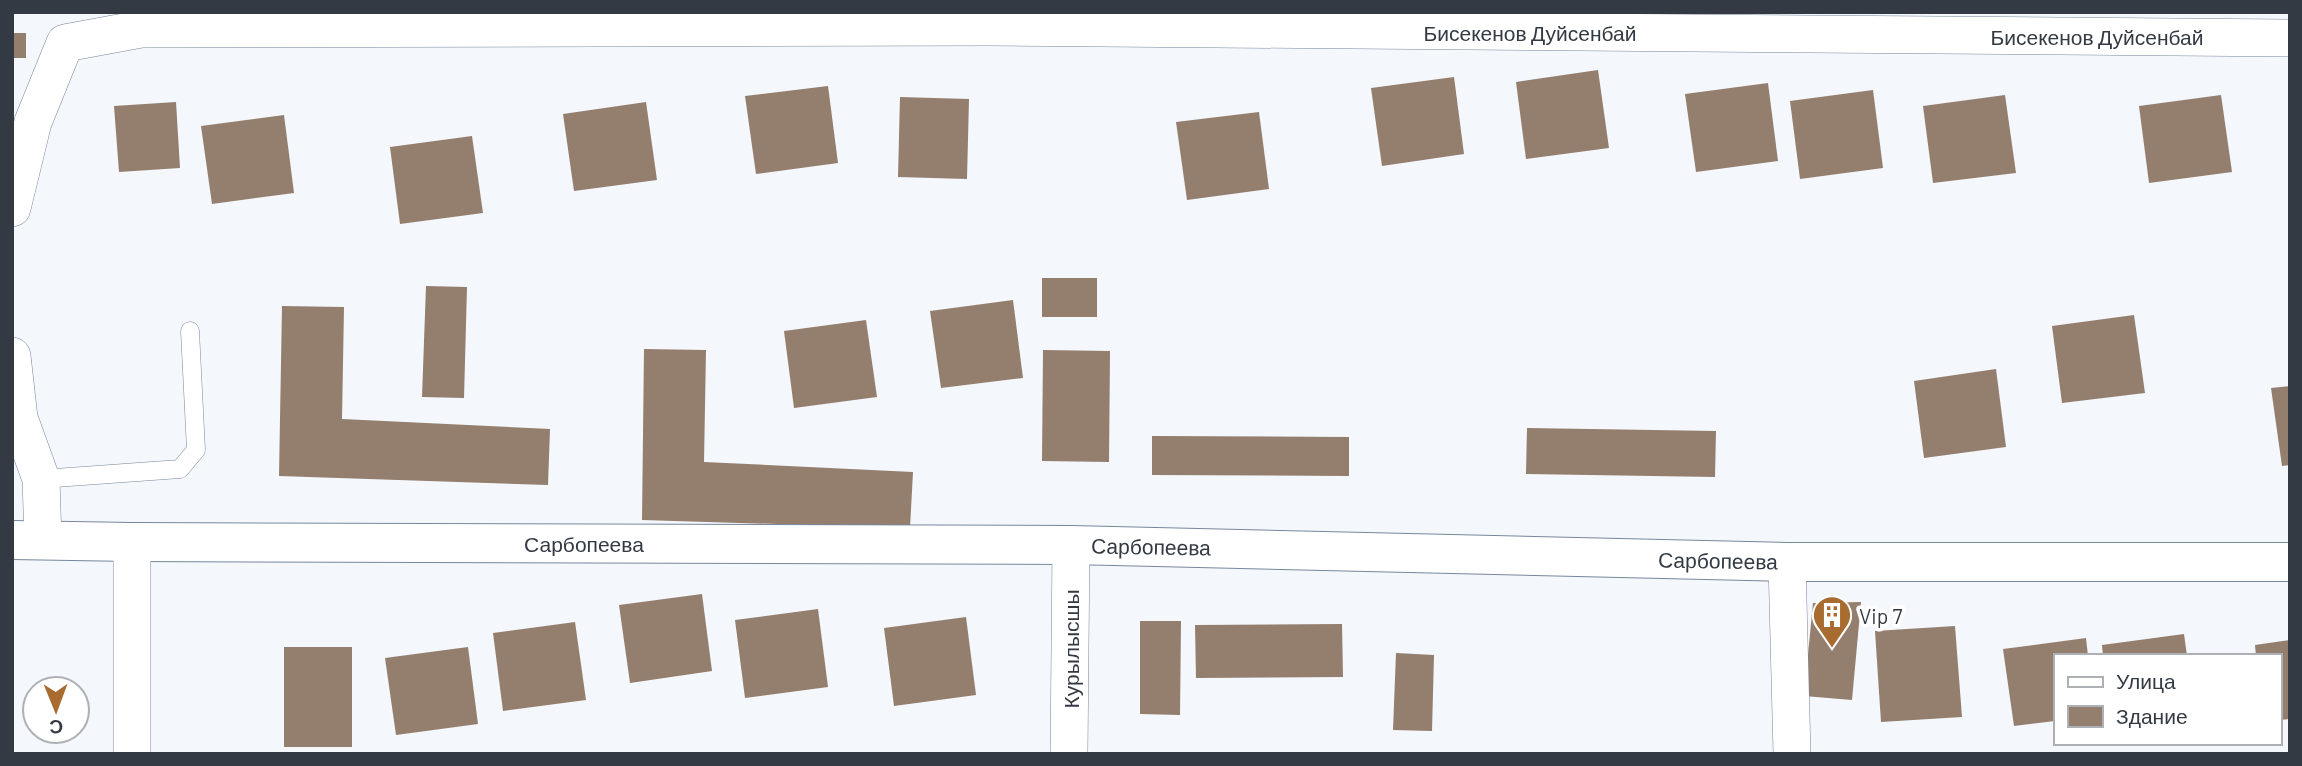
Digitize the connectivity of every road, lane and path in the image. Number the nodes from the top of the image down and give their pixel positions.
1 (990, 20) edge
2 (2290, 38) edge
3 (12, 208) edge
4 (190, 331) dead end
5 (12, 356) edge
6 (41, 479) junction
7 (28, 540) edge
8 (132, 542) junction
9 (1071, 545) junction
10 (1787, 562) junction
11 (2290, 562) edge
12 (132, 754) edge
13 (1069, 754) edge
14 (1792, 754) edge

1 - 2 street, Бисекенов Дуйсенбай
1 - 3 street, Бисекенов Дуйсенбай
4 - 6 lane
5 - 6 street
6 - 7 street
7 - 8 street, Сарбопеева
8 - 9 street, Сарбопеева
8 - 12 street
9 - 10 street, Сарбопеева
9 - 13 street, Курылысшы
10 - 11 street, Сарбопеева
10 - 14 street

